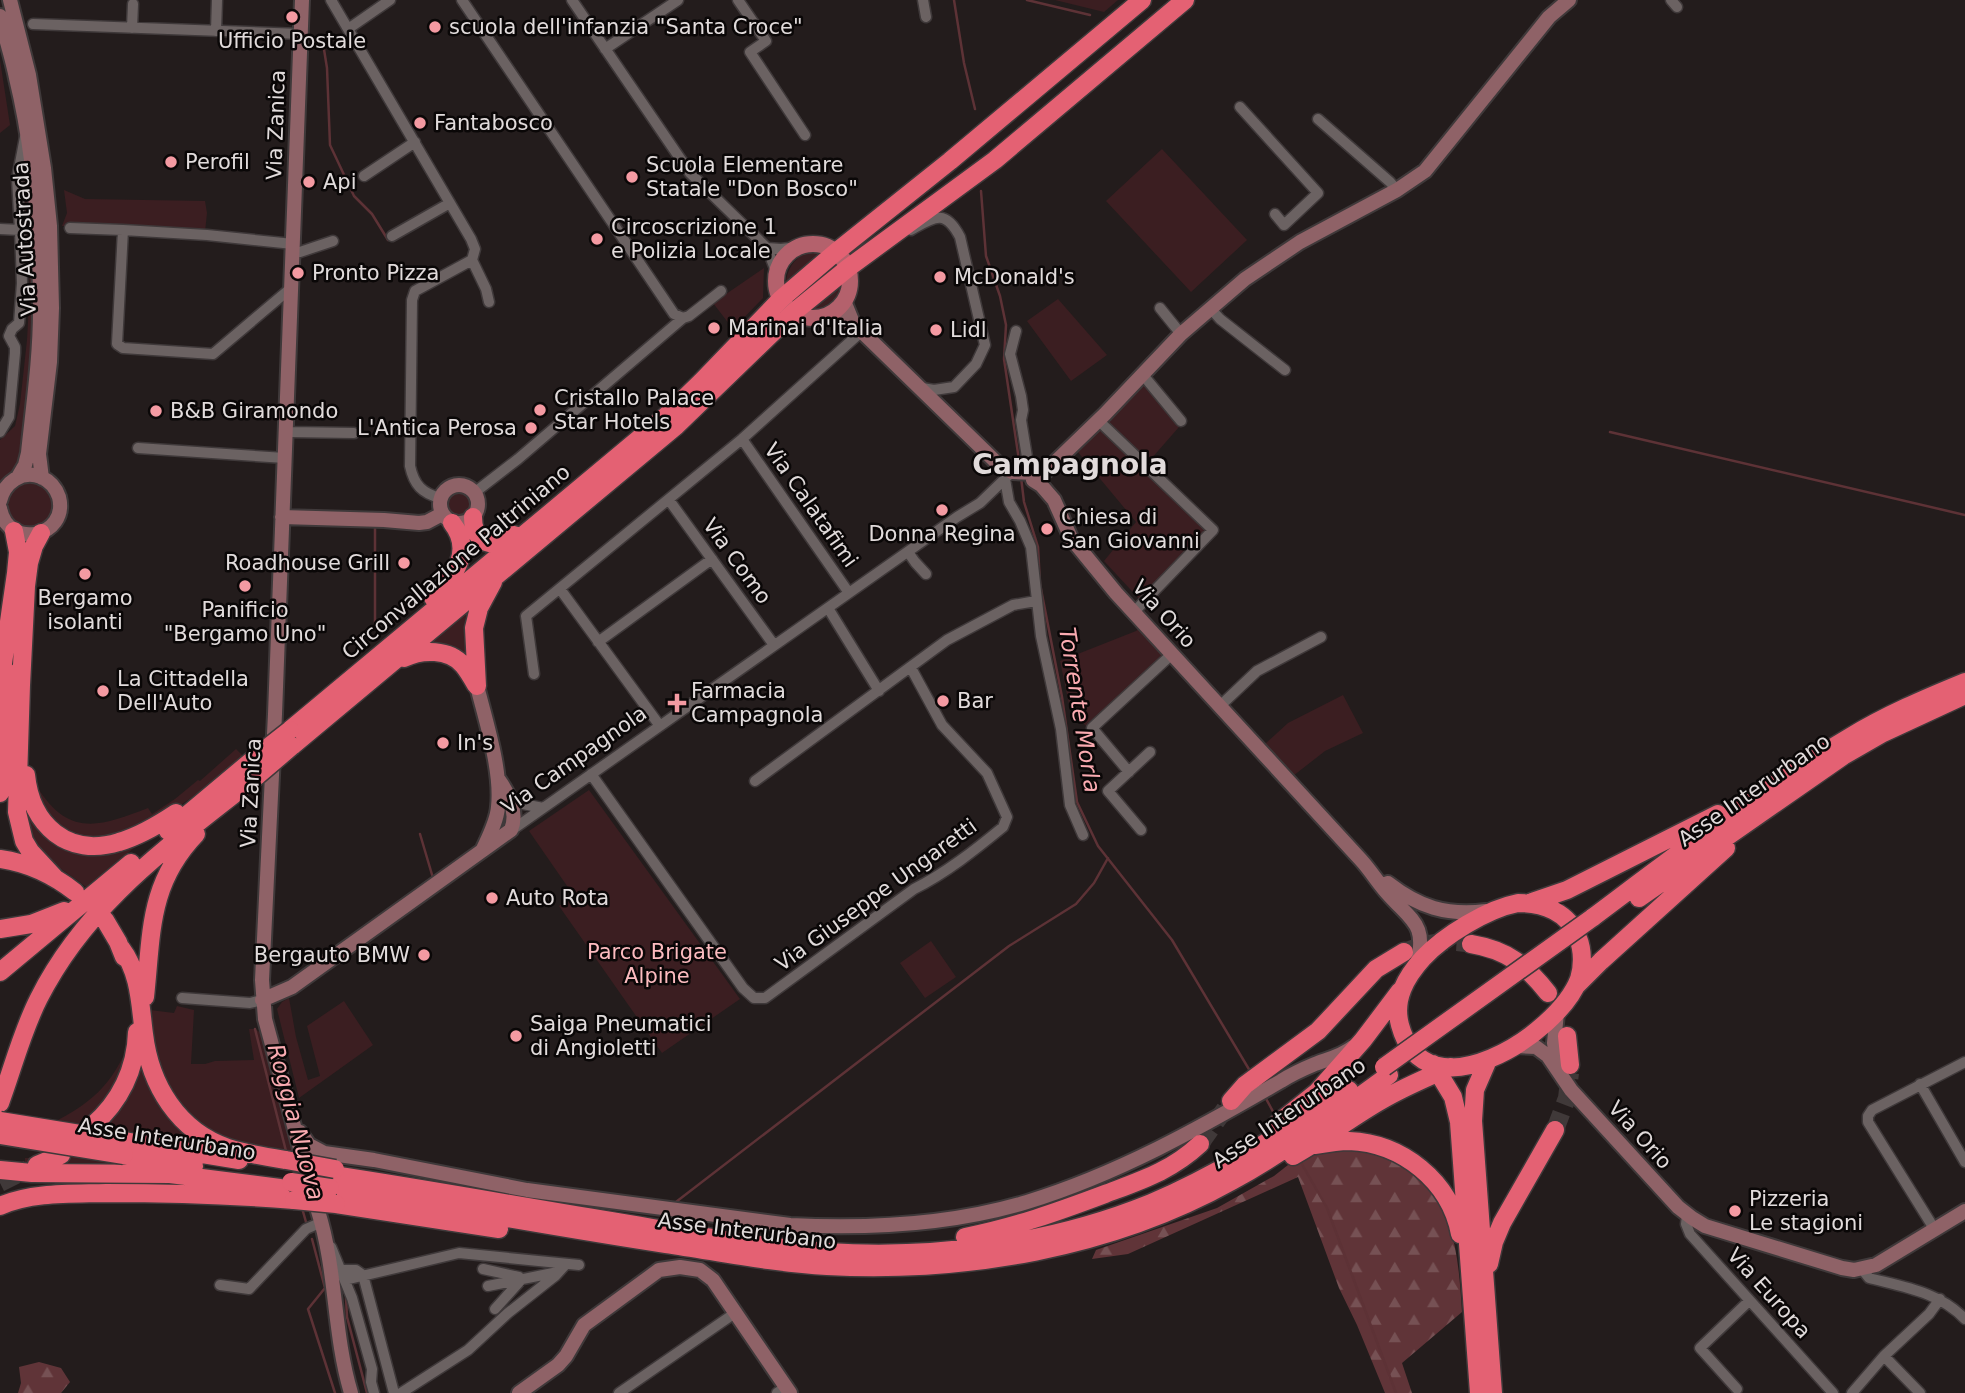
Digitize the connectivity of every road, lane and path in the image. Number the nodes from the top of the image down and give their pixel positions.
1 (10, 0) edge
2 (217, 0) edge
3 (302, 0) edge
4 (331, 0) edge
5 (390, 0) edge
6 (462, 0) edge
7 (572, 0) edge
8 (678, 0) edge
9 (738, 0) edge
10 (923, 0) edge
11 (1142, 0) edge
12 (1185, 0) edge
13 (1565, 1) edge
14 (133, 4) dead end
15 (0, 16) edge
16 (926, 17) dead end
17 (33, 24) dead end
18 (132, 28) junction
19 (348, 29) junction
20 (216, 31) junction
21 (301, 34) junction
22 (605, 49) junction
23 (1240, 107) dead end
24 (1318, 119) dead end
25 (26, 130) junction
26 (805, 135) dead end
27 (415, 142) junction
28 (364, 176) dead end
29 (1397, 190) junction
30 (450, 203) junction
31 (1275, 214) dead end
32 (70, 228) dead end
33 (0, 229) edge
34 (20, 230) junction
35 (124, 230) junction
36 (392, 236) dead end
37 (332, 240) dead end
38 (799, 247) junction
39 (876, 247) junction
40 (293, 248) junction
41 (767, 248) junction
42 (836, 253) junction
43 (472, 260) junction
44 (848, 268) junction
45 (777, 274) junction
46 (291, 288) junction
47 (722, 291) dead end
48 (781, 299) junction
49 (844, 301) junction
50 (489, 302) dead end
51 (1160, 309) dead end
52 (1211, 309) junction
53 (794, 312) junction
54 (829, 314) junction
55 (683, 318) junction
56 (857, 327) junction
57 (1016, 331) dead end
58 (1181, 334) junction
59 (1286, 370) dead end
60 (1143, 375) junction
61 (919, 388) junction
62 (1098, 420) junction
63 (1181, 421) dead end
64 (286, 431) junction
65 (648, 431) junction
66 (0, 432) edge
67 (354, 433) dead end
68 (742, 439) junction
69 (138, 447) dead end
70 (285, 458) junction
71 (1024, 476) junction
72 (42, 478) junction
73 (9, 482) edge
74 (474, 493) junction
75 (440, 498) junction
76 (669, 500) junction
77 (0, 501) edge
78 (0, 511) edge
79 (282, 517) junction
80 (473, 517) junction
81 (447, 518) junction
82 (14, 531) junction
83 (41, 533) junction
84 (908, 552) junction
85 (712, 559) junction
86 (498, 573) junction
87 (926, 574) dead end
88 (26, 586) junction
89 (561, 589) junction
90 (849, 593) junction
91 (1036, 601) junction
92 (828, 608) junction
93 (1134, 612) junction
94 (8, 636) junction
95 (1321, 637) dead end
96 (598, 642) junction
97 (774, 645) junction
98 (1172, 654) junction
99 (390, 656) junction
100 (911, 668) junction
101 (534, 674) dead end
102 (1965, 682) edge
103 (0, 684) edge
104 (21, 685) junction
105 (477, 687) junction
106 (879, 691) junction
107 (1965, 695) edge
108 (1220, 706) junction
109 (660, 726) junction
110 (291, 738) junction
111 (1150, 752) dead end
112 (0, 753) edge
113 (1843, 755) junction
114 (1129, 772) junction
115 (590, 774) junction
116 (755, 781) dead end
117 (1772, 786) junction
118 (0, 793) edge
119 (225, 793) junction
120 (504, 801) junction
121 (543, 808) junction
122 (511, 830) junction
123 (1141, 830) dead end
124 (1083, 835) dead end
125 (483, 850) junction
126 (0, 859) edge
127 (1375, 876) junction
128 (56, 879) junction
129 (75, 892) dead end
130 (1528, 903) junction
131 (101, 905) junction
132 (1494, 910) junction
133 (1595, 923) junction
134 (0, 929) edge
135 (1471, 944) tunnel mouth
136 (121, 948) junction
137 (1404, 952) tunnel mouth
138 (1417, 965) junction
139 (1, 971) edge
140 (1402, 988) junction
141 (1575, 988) junction
142 (1548, 993) dead end
143 (182, 998) dead end
144 (262, 1000) junction
145 (1557, 1013) junction
146 (143, 1017) junction
147 (1567, 1036) dead end
148 (1363, 1040) junction
149 (1516, 1046) junction
150 (1488, 1060) junction
151 (1965, 1062) edge
152 (1441, 1068) junction
153 (1567, 1073) junction
154 (1920, 1084) junction
155 (1241, 1096) junction
156 (2, 1111) edge
157 (292, 1121) junction
158 (92, 1126) dead end
159 (1555, 1130) tunnel mouth
160 (1301, 1134) junction
161 (0, 1135) edge
162 (1200, 1144) tunnel mouth
163 (1277, 1146) junction
164 (124, 1148) junction
165 (61, 1155) dead end
166 (1965, 1162) edge
167 (37, 1165) tunnel mouth
168 (0, 1170) edge
169 (292, 1175) junction
170 (0, 1178) edge
171 (202, 1178) junction
172 (333, 1186) junction
173 (0, 1206) edge
174 (1965, 1211) edge
175 (1687, 1215) junction
176 (315, 1222) joint
177 (1935, 1230) junction
178 (584, 1232) junction
179 (698, 1236) junction
180 (327, 1239) junction
181 (566, 1264) junction
182 (1874, 1264) junction
183 (579, 1265) dead end
184 (483, 1269) dead end
185 (558, 1272) junction
186 (343, 1275) junction
187 (363, 1275) junction
188 (523, 1279) junction
189 (220, 1285) dead end
190 (488, 1286) dead end
191 (1486, 1292) junction
192 (1940, 1299) junction
193 (1749, 1301) junction
194 (495, 1309) dead end
195 (735, 1313) junction
196 (1965, 1319) edge
197 (1475, 1345) junction
198 (1884, 1356) junction
199 (1737, 1389) dead end
200 (784, 1391) edge
201 (400, 1392) edge
202 (351, 1393) edge
203 (374, 1393) edge
204 (519, 1393) edge
205 (619, 1393) edge
206 (1479, 1393) edge
207 (1493, 1393) edge
208 (1833, 1393) edge
209 (1852, 1393) edge
210 (1920, 1393) edge

1 - 72 main road, Via Autostrada
2 - 20 street
3 - 21 main road, Via Zanica
4 - 19 street
5 - 19 street
6 - 55 street
7 - 22 street
8 - 22 street
9 - 26 street
10 - 16 street
11 - 42 highway, Circonvallazione Paltriniano
12 - 39 highway
13 - 29 main road
14 - 18 street
15 - 25 main road, Via Autostrada
17 - 18 street
18 - 20 street
19 - 27 street
20 - 21 street
21 - 40 main road, Via Zanica
22 - 41 street
23 - 31 street
24 - 29 street
25 - 34 street, Via Autostrada
25 - 73 main road, Via Autostrada
27 - 28 street
27 - 30 street
29 - 52 main road
30 - 36 street
30 - 43 street
32 - 35 street
33 - 34 street, Via Autostrada
34 - 66 street, Via Autostrada
35 - 40 street
35 - 46 street
37 - 40 street
38 - 41 street
38 - 42 main road
38 - 45 main road
39 - 44 highway
39 - 61 street
40 - 46 main road, Via Zanica
41 - 45 street
42 - 44 main road
42 - 48 highway, Circonvallazione Paltriniano
43 - 50 street
43 - 75 street
44 - 49 main road
44 - 53 highway, Circonvallazione Paltriniano
45 - 48 main road
46 - 64 main road, Via Zanica
47 - 55 street
48 - 53 main road
48 - 65 highway, Circonvallazione Paltriniano
49 - 54 main road
49 - 56 main road
51 - 58 street
52 - 58 main road
52 - 59 street
53 - 54 main road
53 - 86 highway, Circonvallazione Paltriniano
54 - 56 main road
55 - 74 street
56 - 61 main road
56 - 68 street
57 - 71 street
58 - 60 main road
60 - 62 main road
60 - 63 street
61 - 71 main road
62 - 71 main road
62 - 93 street
64 - 67 street
64 - 70 main road, Via Zanica
65 - 80 highway
65 - 99 highway, Circonvallazione Paltriniano
68 - 76 street
68 - 90 street, Via Calatafimi
69 - 70 street
70 - 79 main road, Via Zanica
71 - 84 street, Via Campagnola
71 - 91 street
71 - 93 main road, Via Orio
72 - 73 main road
72 - 83 main road
73 - 77 main road, Via Autostrada
74 - 75 main road
74 - 80 main road
75 - 81 main road
76 - 85 street, Via Como
76 - 89 street
78 - 82 main road
79 - 81 main road
79 - 144 main road, Via Zanica
80 - 81 main road
81 - 99 highway
82 - 83 main road
82 - 94 highway
83 - 88 highway
84 - 87 street
84 - 90 street, Via Campagnola
85 - 96 street
85 - 97 street, Via Como
86 - 99 highway, Circonvallazione Paltriniano
86 - 105 highway
88 - 104 highway
88 - 118 highway
89 - 96 street
89 - 101 street
90 - 92 street, Via Campagnola
91 - 100 street
91 - 124 street
92 - 97 street, Via Campagnola
92 - 106 street
93 - 98 main road, Via Orio
94 - 103 highway
94 - 112 highway
95 - 108 street
96 - 109 street
97 - 109 street, Via Campagnola
98 - 108 main road, Via Orio
98 - 114 street
99 - 105 highway
99 - 110 highway, Circonvallazione Paltriniano
100 - 106 street
100 - 115 street, Via Giuseppe Ungaretti
102 - 117 highway, Asse Interurbano
104 - 119 highway
104 - 128 highway
105 - 120 main road
106 - 116 street
107 - 113 highway, Asse Interurbano
108 - 127 main road, Via Orio
109 - 115 street, Via Campagnola
110 - 119 highway, Circonvallazione Paltriniano, bridge
110 - 119 highway, Circonvallazione Paltriniano, bridge
111 - 114 street
113 - 133 highway, Asse Interurbano
113 - 141 highway
114 - 123 street
115 - 121 street, Via Campagnola
117 - 130 highway
117 - 133 highway, Asse Interurbano
119 - 131 highway, Circonvallazione Paltriniano
119 - 146 highway
120 - 121 street
120 - 122 main road
120 - 125 main road
121 - 122 street, Via Campagnola
122 - 125 main road, Via Campagnola
125 - 144 main road, Via Campagnola
126 - 128 highway
127 - 132 main road, Via Orio
127 - 138 main road, Via Orio
128 - 129 highway
130 - 132 highway
130 - 141 highway
131 - 134 highway
131 - 136 highway
131 - 139 highway
131 - 156 highway
132 - 138 highway
133 - 160 highway, Asse Interurbano, bridge
135 - 142 highway
136 - 146 highway
136 - 158 highway
137 - 155 highway
138 - 140 highway
140 - 148 highway
140 - 152 highway
141 - 145 highway
143 - 144 street
144 - 157 main road, Via Zanica
145 - 149 highway
145 - 153 main road, Via Orio
146 - 169 highway
147 - 153 highway
148 - 155 main road
148 - 160 highway
149 - 150 highway
149 - 153 main road, Via Orio
150 - 152 highway
150 - 191 highway
151 - 154 street
152 - 160 highway
152 - 197 highway
153 - 175 main road, Via Orio
154 - 166 street
154 - 177 street
155 - 157 main road
156 - 164 highway, Asse Interurbano, bridge
157 - 169 main road, Via Zanica
159 - 191 highway
160 - 163 highway
160 - 163 highway, Asse Interurbano
160 - 197 highway
161 - 164 highway, Asse Interurbano, bridge
162 - 179 highway
163 - 178 highway, Asse Interurbano
163 - 179 highway, Asse Interurbano
164 - 169 highway, Asse Interurbano
165 - 167 highway
168 - 171 highway
169 - 171 highway
169 - 172 highway, Asse Interurbano
169 - 172 highway, bridge
169 - 173 highway
170 - 171 highway
172 - 178 highway, Asse Interurbano
172 - 178 highway
172 - 179 highway, Asse Interurbano
174 - 177 main road
175 - 182 main road
175 - 193 street, Via Europa
176 - 180 main road
176 - 189 street
177 - 182 main road
180 - 186 street
180 - 202 main road
181 - 183 street
181 - 185 street
181 - 187 street
182 - 192 street
184 - 188 street
185 - 188 street
185 - 201 street
186 - 187 street
186 - 203 street
187 - 201 street
188 - 190 street
188 - 194 street
191 - 207 highway
192 - 196 street
192 - 198 street
193 - 199 street
193 - 208 street, Via Europa
195 - 200 main road
195 - 204 main road
195 - 205 street
197 - 206 highway
198 - 209 street
198 - 210 street

